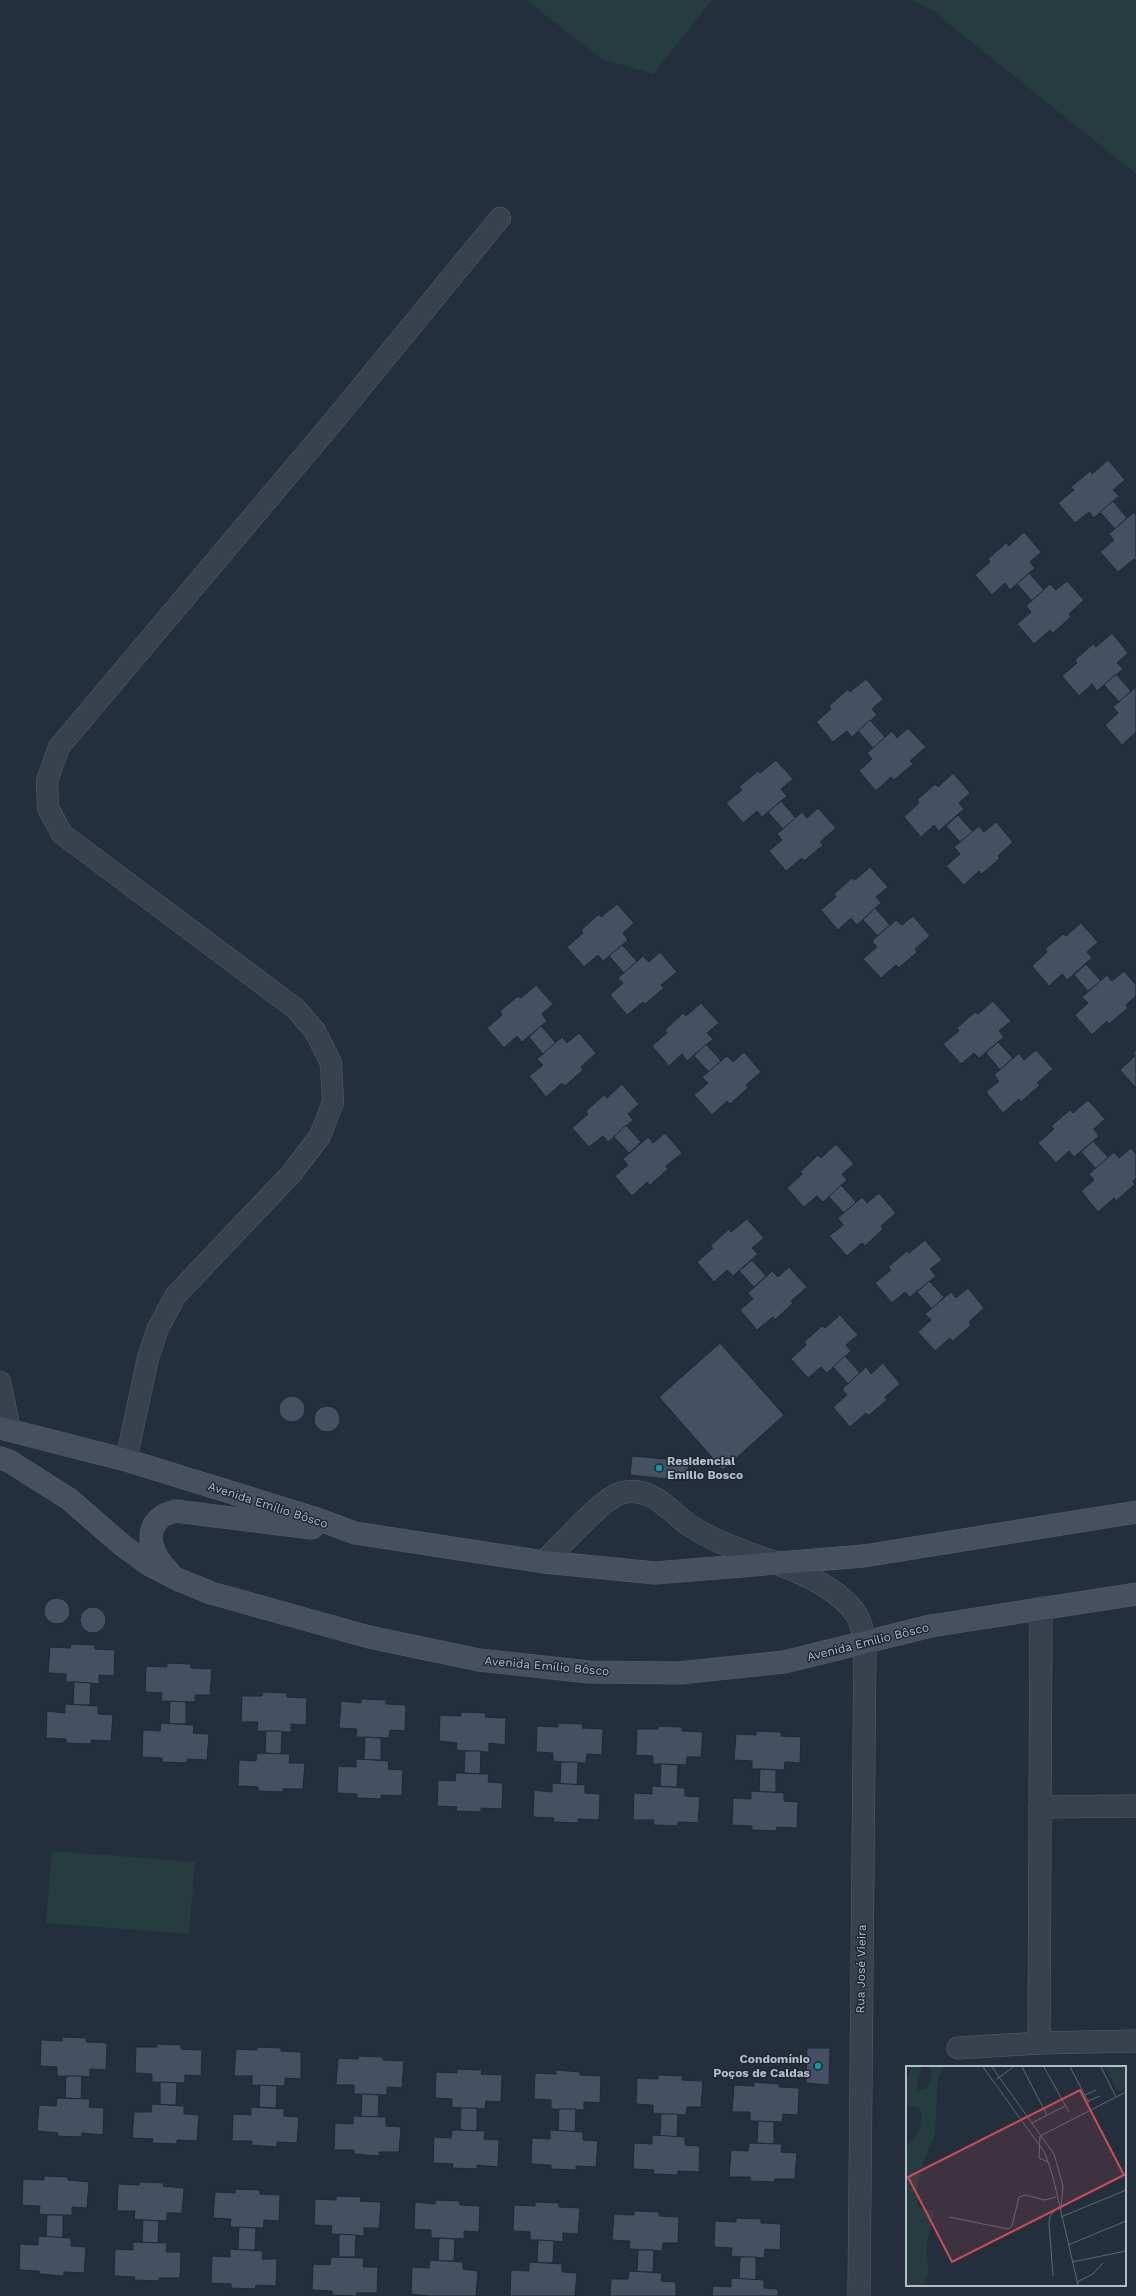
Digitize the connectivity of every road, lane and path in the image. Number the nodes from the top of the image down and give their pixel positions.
1 (500, 218) dead end
2 (0, 1382) edge
3 (5, 1429) edge
4 (0, 1458) edge
5 (126, 1460) junction
6 (1136, 1512) edge
7 (355, 1533) junction
8 (544, 1562) junction
9 (774, 1564) junction
10 (177, 1579) junction
11 (1136, 1594) edge
12 (1041, 1608) junction
13 (865, 1643) junction
14 (1136, 1806) edge
15 (1040, 1807) junction
16 (1136, 2041) edge
17 (1039, 2043) junction
18 (958, 2048) dead end
19 (859, 2296) edge

1 - 5 lane
2 - 3 lane
3 - 5 main road, Avenida Emílio Bôsco
4 - 10 main road, Avenida Emílio Bôsco
5 - 7 main road, Avenida Emílio Bôsco
6 - 9 main road, Avenida Emílio Bôsco
7 - 8 main road, Avenida Emílio Bôsco
7 - 10 main road
8 - 9 main road, Avenida Emílio Bôsco
8 - 9 street, Rua José Vieira
9 - 13 street, Rua José Vieira
10 - 13 main road, Avenida Emílio Bôsco
11 - 12 main road, Avenida Emílio Bôsco
12 - 13 main road, Avenida Emílio Bôsco
12 - 15 street
13 - 19 street, Rua José Vieira
14 - 15 street
15 - 17 street
16 - 17 street
17 - 18 street

